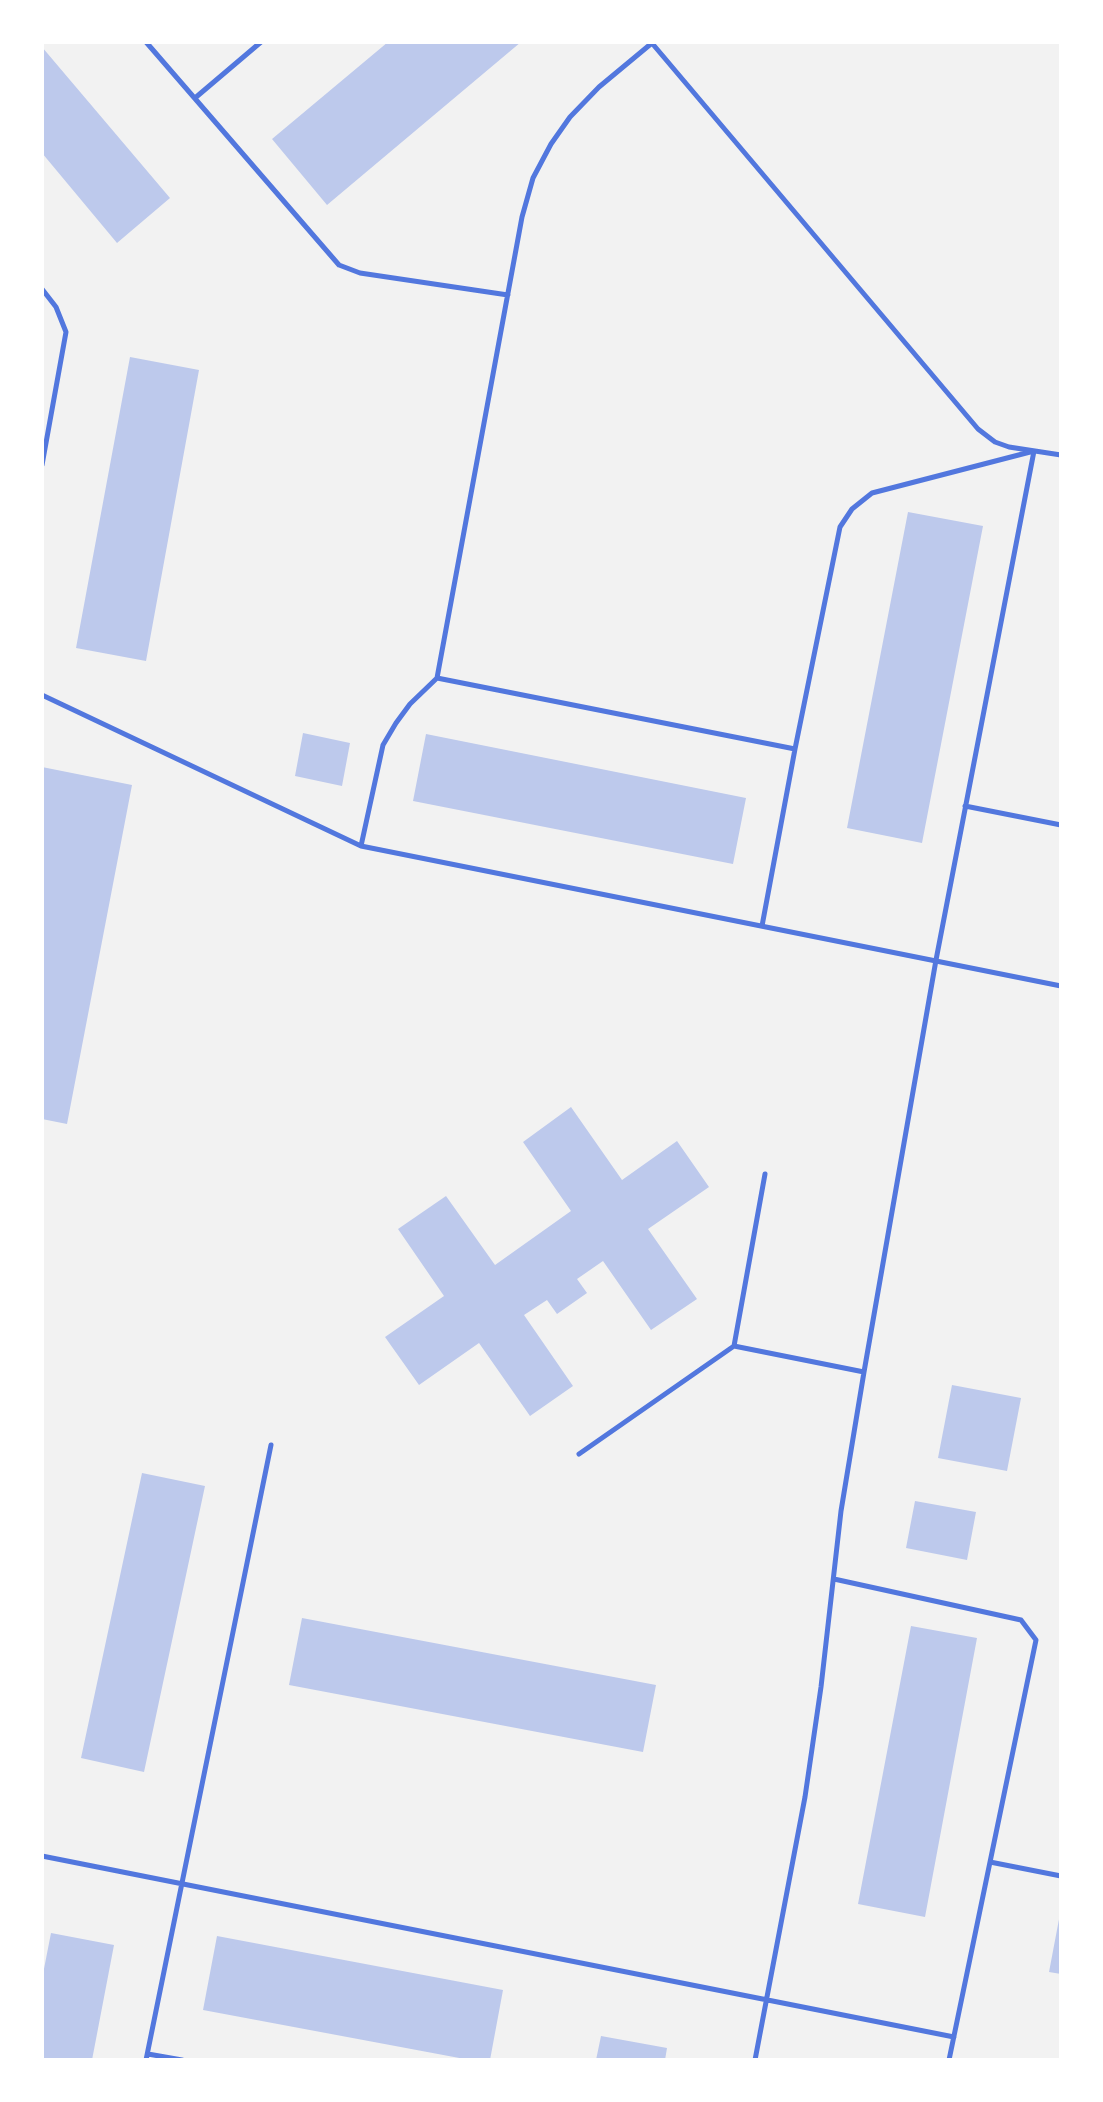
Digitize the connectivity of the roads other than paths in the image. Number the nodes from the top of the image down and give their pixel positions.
1 (146, 42) edge
2 (261, 42) edge
3 (651, 43) edge
4 (195, 98) junction
5 (42, 289) edge
6 (508, 295) junction
7 (1034, 451) junction
8 (1061, 455) edge
9 (42, 465) edge
10 (437, 678) junction
11 (42, 695) edge
12 (795, 750) junction
13 (965, 806) junction
14 (1061, 825) edge
15 (361, 846) junction
16 (762, 926) junction
17 (936, 960) junction
18 (1061, 986) edge
19 (765, 1174) dead end
20 (734, 1346) junction
21 (864, 1372) junction
22 (271, 1445) dead end
23 (579, 1454) dead end
24 (834, 1579) junction
25 (42, 1856) edge
26 (990, 1862) junction
27 (1061, 1876) edge
28 (182, 1884) junction
29 (767, 2000) junction
30 (954, 2037) junction
31 (147, 2057) edge
32 (182, 2060) edge
33 (755, 2060) edge
34 (949, 2060) edge

1 - 4 lane
2 - 4 lane
3 - 6 lane
3 - 7 lane
4 - 6 lane
5 - 9 lane
6 - 10 lane
7 - 8 lane
7 - 12 lane
7 - 13 lane
10 - 12 lane
10 - 15 lane
11 - 15 lane
12 - 16 lane
13 - 14 lane
13 - 17 lane
15 - 16 lane
16 - 17 lane
17 - 18 lane
17 - 21 lane
19 - 20 lane
20 - 21 lane
20 - 23 lane
21 - 24 lane
22 - 28 lane
24 - 26 lane
24 - 29 lane
25 - 28 lane
26 - 27 lane
26 - 30 lane
28 - 29 lane
28 - 31 lane
29 - 30 lane
29 - 33 lane
30 - 34 lane
31 - 32 lane

